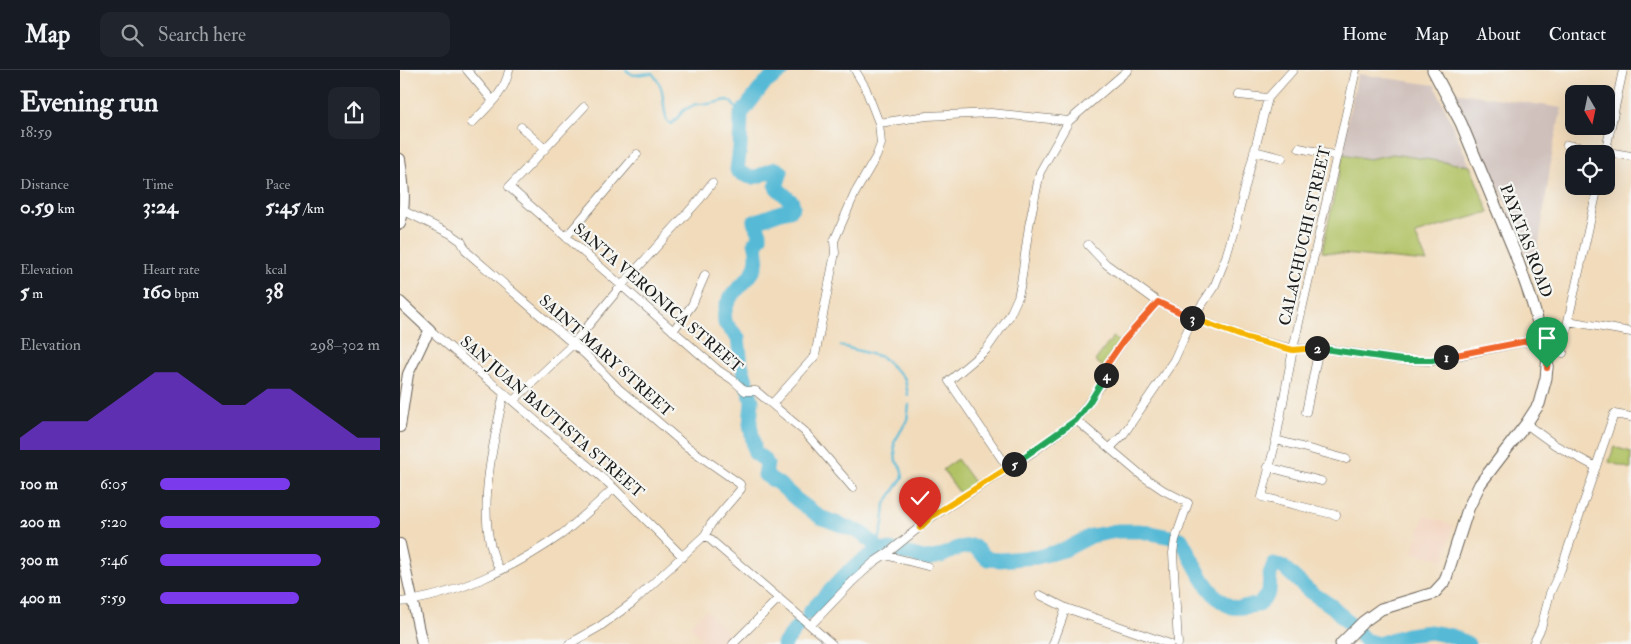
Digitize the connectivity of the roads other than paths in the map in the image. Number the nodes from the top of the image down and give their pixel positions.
1 (466, 70) edge
2 (509, 70) edge
3 (855, 70) edge
4 (1128, 70) edge
5 (1293, 70) edge
6 (1356, 70) edge
7 (1433, 70) edge
8 (1626, 72) edge
9 (1239, 95) dead end
10 (1268, 98) junction
11 (493, 100) junction
12 (584, 107) dead end
13 (1069, 121) junction
14 (879, 122) junction
15 (472, 123) dead end
16 (521, 127) dead end
17 (1607, 145) edge
18 (1299, 148) dead end
19 (545, 149) junction
20 (1254, 151) junction
21 (637, 154) dead end
22 (1615, 154) edge
23 (1338, 156) junction
24 (1631, 156) edge
25 (1282, 158) dead end
26 (400, 159) edge
27 (712, 183) dead end
28 (1596, 195) edge
29 (404, 212) junction
30 (400, 224) edge
31 (566, 237) junction
32 (1088, 245) dead end
33 (705, 275) dead end
34 (622, 285) junction
35 (400, 302) edge
36 (1158, 302) junction
37 (1193, 318) junction
38 (1568, 321) junction
39 (430, 330) junction
40 (673, 331) junction
41 (1631, 332) edge
42 (1543, 338) junction
43 (573, 344) junction
44 (1319, 348) junction
45 (1293, 350) junction
46 (1563, 353) dead end
47 (504, 393) junction
48 (513, 401) junction
49 (772, 404) junction
50 (1306, 412) dead end
51 (1631, 417) edge
52 (1076, 420) junction
53 (1526, 424) junction
54 (400, 427) edge
55 (1276, 440) junction
56 (1110, 448) junction
57 (1346, 459) dead end
58 (1268, 467) junction
59 (1596, 467) junction
60 (1008, 468) junction
61 (1321, 481) dead end
62 (614, 488) junction
63 (853, 488) dead end
64 (1336, 515) dead end
65 (705, 535) junction
66 (400, 544) edge
67 (889, 552) junction
68 (683, 557) junction
69 (927, 566) dead end
70 (500, 570) junction
71 (1040, 595) dead end
72 (779, 598) junction
73 (413, 600) junction
74 (400, 602) edge
75 (1066, 608) junction
76 (811, 625) junction
77 (1343, 641) edge
78 (422, 644) edge
79 (569, 644) edge
80 (734, 644) edge
81 (832, 644) edge
82 (1053, 644) edge
83 (1170, 644) edge
84 (1178, 644) edge
85 (1533, 644) edge

1 - 11 street
2 - 11 street
3 - 14 street
4 - 13 street
5 - 10 street
6 - 23 street, CALACHUCHI STREET
7 - 42 main road, PAYATAS ROAD
8 - 17 street
9 - 10 street
10 - 20 street
11 - 15 street
12 - 19 street
13 - 14 street
13 - 60 street
14 - 49 street
16 - 19 street
18 - 23 street
19 - 31 street, SANTA VERONICA STREET
20 - 25 street
20 - 37 street
21 - 31 street
22 - 24 street
23 - 45 street, CALACHUCHI STREET
26 - 29 street
27 - 34 street
28 - 38 street
29 - 30 street
29 - 43 street, SAINT MARY STREET
31 - 34 street, SANTA VERONICA STREET
32 - 36 street
33 - 40 street
34 - 40 street, SANTA VERONICA STREET
34 - 43 street
35 - 39 street, SAN JUAN BAUTISTA STREET
36 - 37 street
36 - 52 street
37 - 45 street
37 - 56 street
38 - 41 street
38 - 46 street
39 - 47 street, SAN JUAN BAUTISTA STREET
39 - 54 street
40 - 49 street, SANTA VERONICA STREET
42 - 44 street
42 - 53 main road, PAYATAS ROAD
43 - 48 street
43 - 65 street, SAINT MARY STREET
44 - 45 street
44 - 50 street
45 - 55 street, CALACHUCHI STREET
47 - 48 street, SAN JUAN BAUTISTA STREET
47 - 70 street
48 - 62 street, SAN JUAN BAUTISTA STREET
49 - 63 street, SANTA VERONICA STREET
51 - 59 street
52 - 56 street
52 - 60 street
53 - 59 street
53 - 77 main road, PAYATAS ROAD
55 - 57 street
55 - 58 street, CALACHUCHI STREET
56 - 84 street
58 - 61 street
58 - 64 street, CALACHUCHI STREET
59 - 85 street
60 - 67 street
62 - 68 street, SAN JUAN BAUTISTA STREET
62 - 70 street
65 - 68 street
65 - 72 street
66 - 73 street
67 - 69 street
67 - 76 street
68 - 79 street
70 - 73 street
71 - 75 street
72 - 76 street
72 - 80 street
73 - 74 street
73 - 78 street
75 - 82 street
75 - 83 street
76 - 81 street

